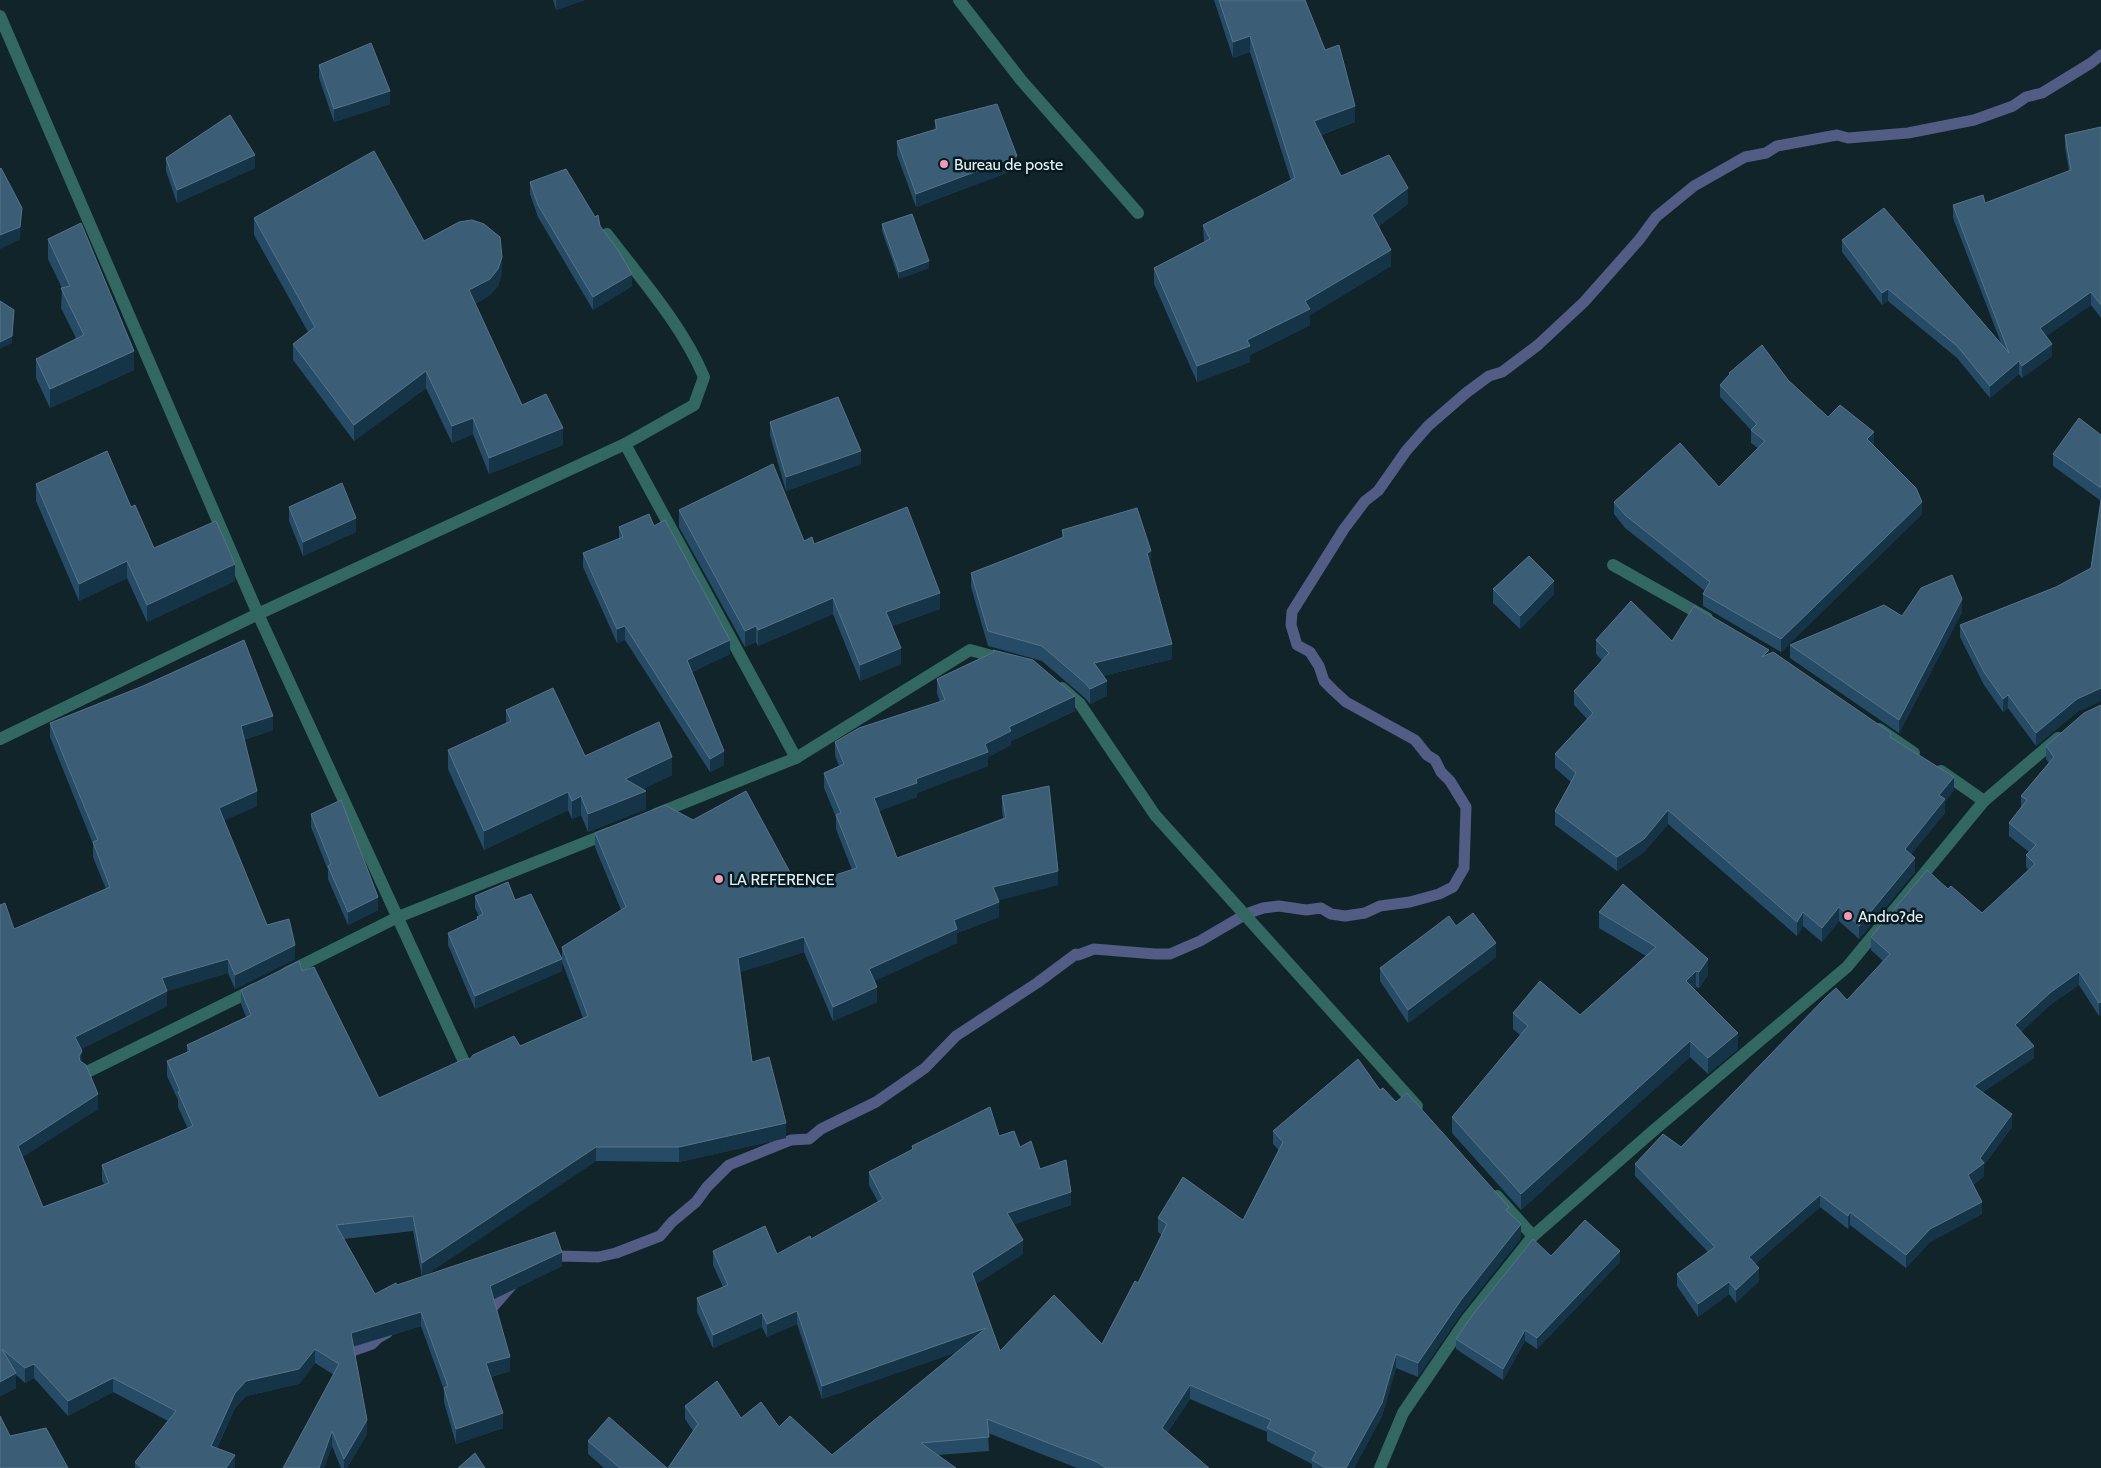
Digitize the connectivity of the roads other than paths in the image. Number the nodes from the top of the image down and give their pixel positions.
1 (959, 0) edge
2 (0, 16) edge
3 (1138, 213) dead end
4 (607, 234) edge
5 (625, 444) junction
6 (1614, 565) dead end
7 (258, 614) junction
8 (1716, 623) edge
9 (1018, 662) edge
10 (1051, 680) edge
11 (1871, 724) edge
12 (2065, 732) edge
13 (0, 739) edge
14 (796, 758) junction
15 (1984, 801) junction
16 (648, 818) edge
17 (620, 829) edge
18 (398, 917) junction
19 (466, 1066) edge
20 (87, 1072) edge
21 (1429, 1119) edge
22 (1488, 1185) edge
23 (1533, 1236) junction
24 (1380, 1468) edge

1 - 3 street
2 - 7 street
4 - 5 street
5 - 7 street
5 - 14 street
6 - 8 street
7 - 13 street
7 - 18 street
9 - 14 street
10 - 21 street
11 - 15 street
12 - 15 street
14 - 16 street
15 - 23 street
17 - 18 street
18 - 19 street
18 - 20 street
22 - 23 street
23 - 24 street

